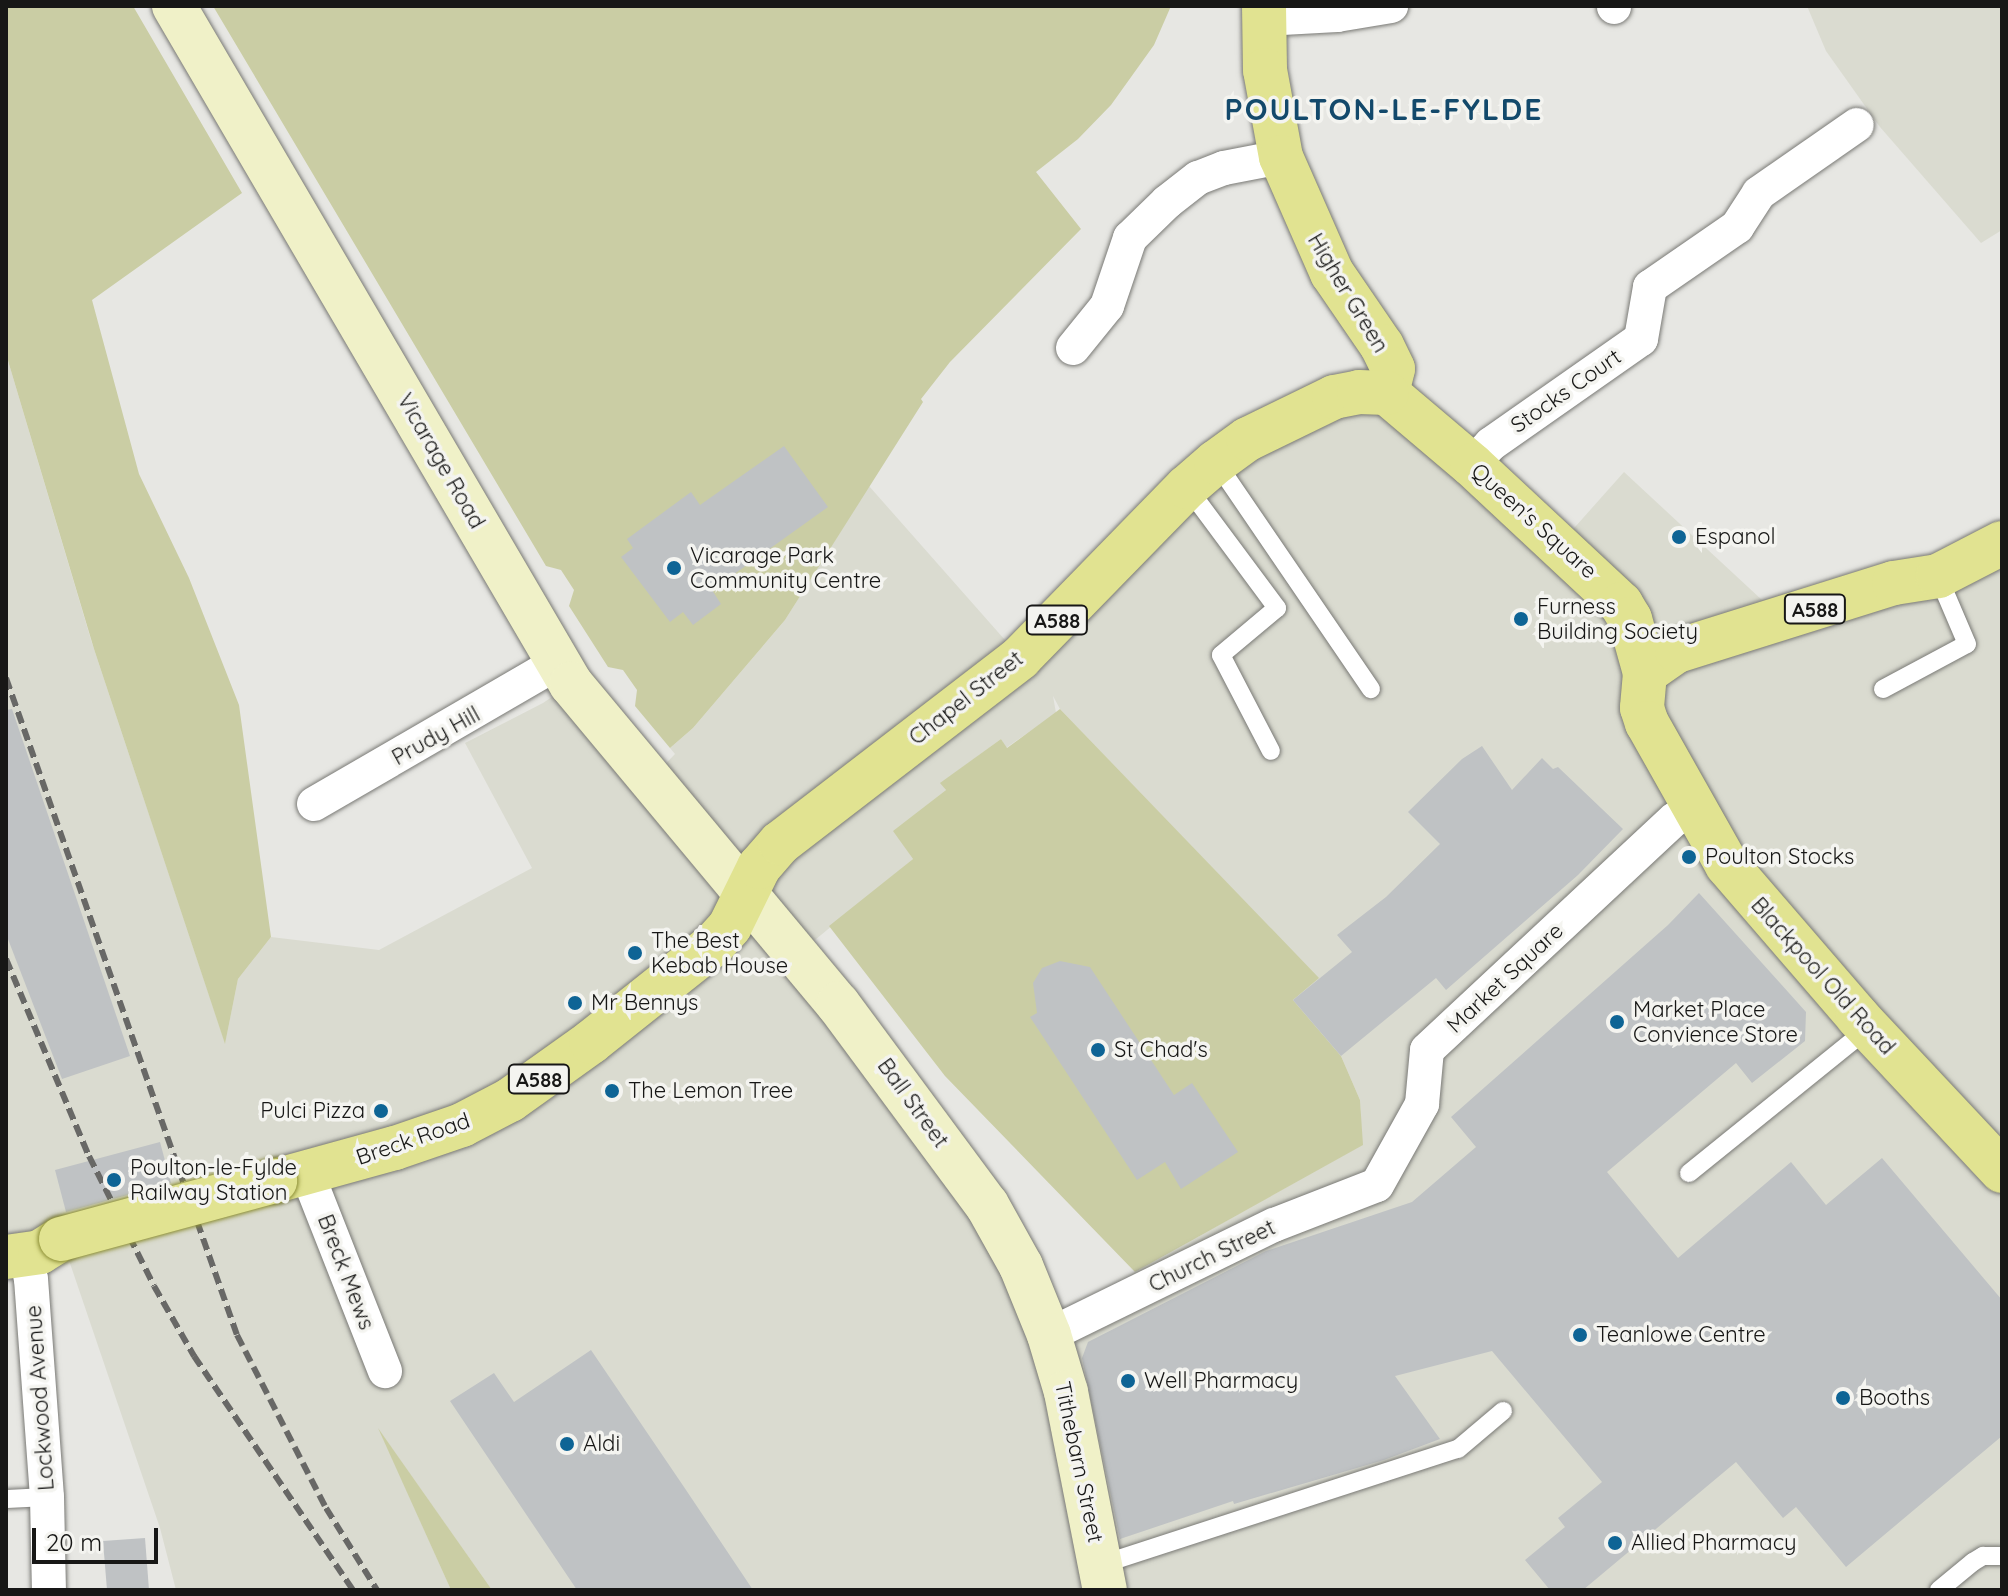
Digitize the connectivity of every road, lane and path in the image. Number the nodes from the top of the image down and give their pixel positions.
1 (174, 6) edge
2 (1391, 6) edge
3 (1264, 13) edge
4 (1857, 125) dead end
5 (1281, 157) junction
6 (1073, 348) dead end
7 (1387, 393) junction
8 (1472, 465) junction
9 (1202, 474) junction
10 (2002, 543) edge
11 (1938, 576) junction
12 (557, 663) junction
13 (1645, 673) junction
14 (1371, 689) dead end
15 (1883, 689) dead end
16 (1271, 751) dead end
17 (314, 804) dead end
18 (1693, 809) junction
19 (745, 889) junction
20 (1869, 1028) junction
21 (2002, 1171) edge
22 (1689, 1173) dead end
23 (291, 1177) junction
24 (1377, 1185) joint
25 (31, 1250) edge
26 (1049, 1335) junction
27 (385, 1371) dead end
28 (1503, 1411) dead end
29 (47, 1497) junction
30 (6, 1499) edge
31 (2002, 1556) edge
32 (1102, 1577) edge
33 (49, 1590) edge
34 (1939, 1590) edge

1 - 12 street, Vicarage Road
2 - 3 street
3 - 5 main road, Higher Green
4 - 8 street, Stocks Court
5 - 6 street
5 - 7 main road, Higher Green
7 - 8 main road, Queen's Square
7 - 9 main road, Chapel Street / A588
8 - 13 main road, Queen's Square
9 - 14 lane
9 - 16 lane
9 - 19 main road, Chapel Street / A588
10 - 11 main road, A588
11 - 13 main road, A588
11 - 15 lane
12 - 17 street, Prudy Hill
12 - 19 street, Vicarage Road
13 - 18 main road, Blackpool Old Road
18 - 20 main road, Blackpool Old Road
18 - 24 street, Market Square
19 - 23 main road, Breck Road / A588
19 - 26 street, Ball Street
20 - 21 main road, Blackpool Old Road
20 - 22 lane
23 - 25 main road, Breck Road / A588, bridge
23 - 27 street, Breck Mews
24 - 26 street, Church Street
25 - 29 street, Lockwood Avenue
26 - 32 street, Tithebarn Street
28 - 32 lane
29 - 30 lane
29 - 33 street, Lockwood Avenue
31 - 34 lane

